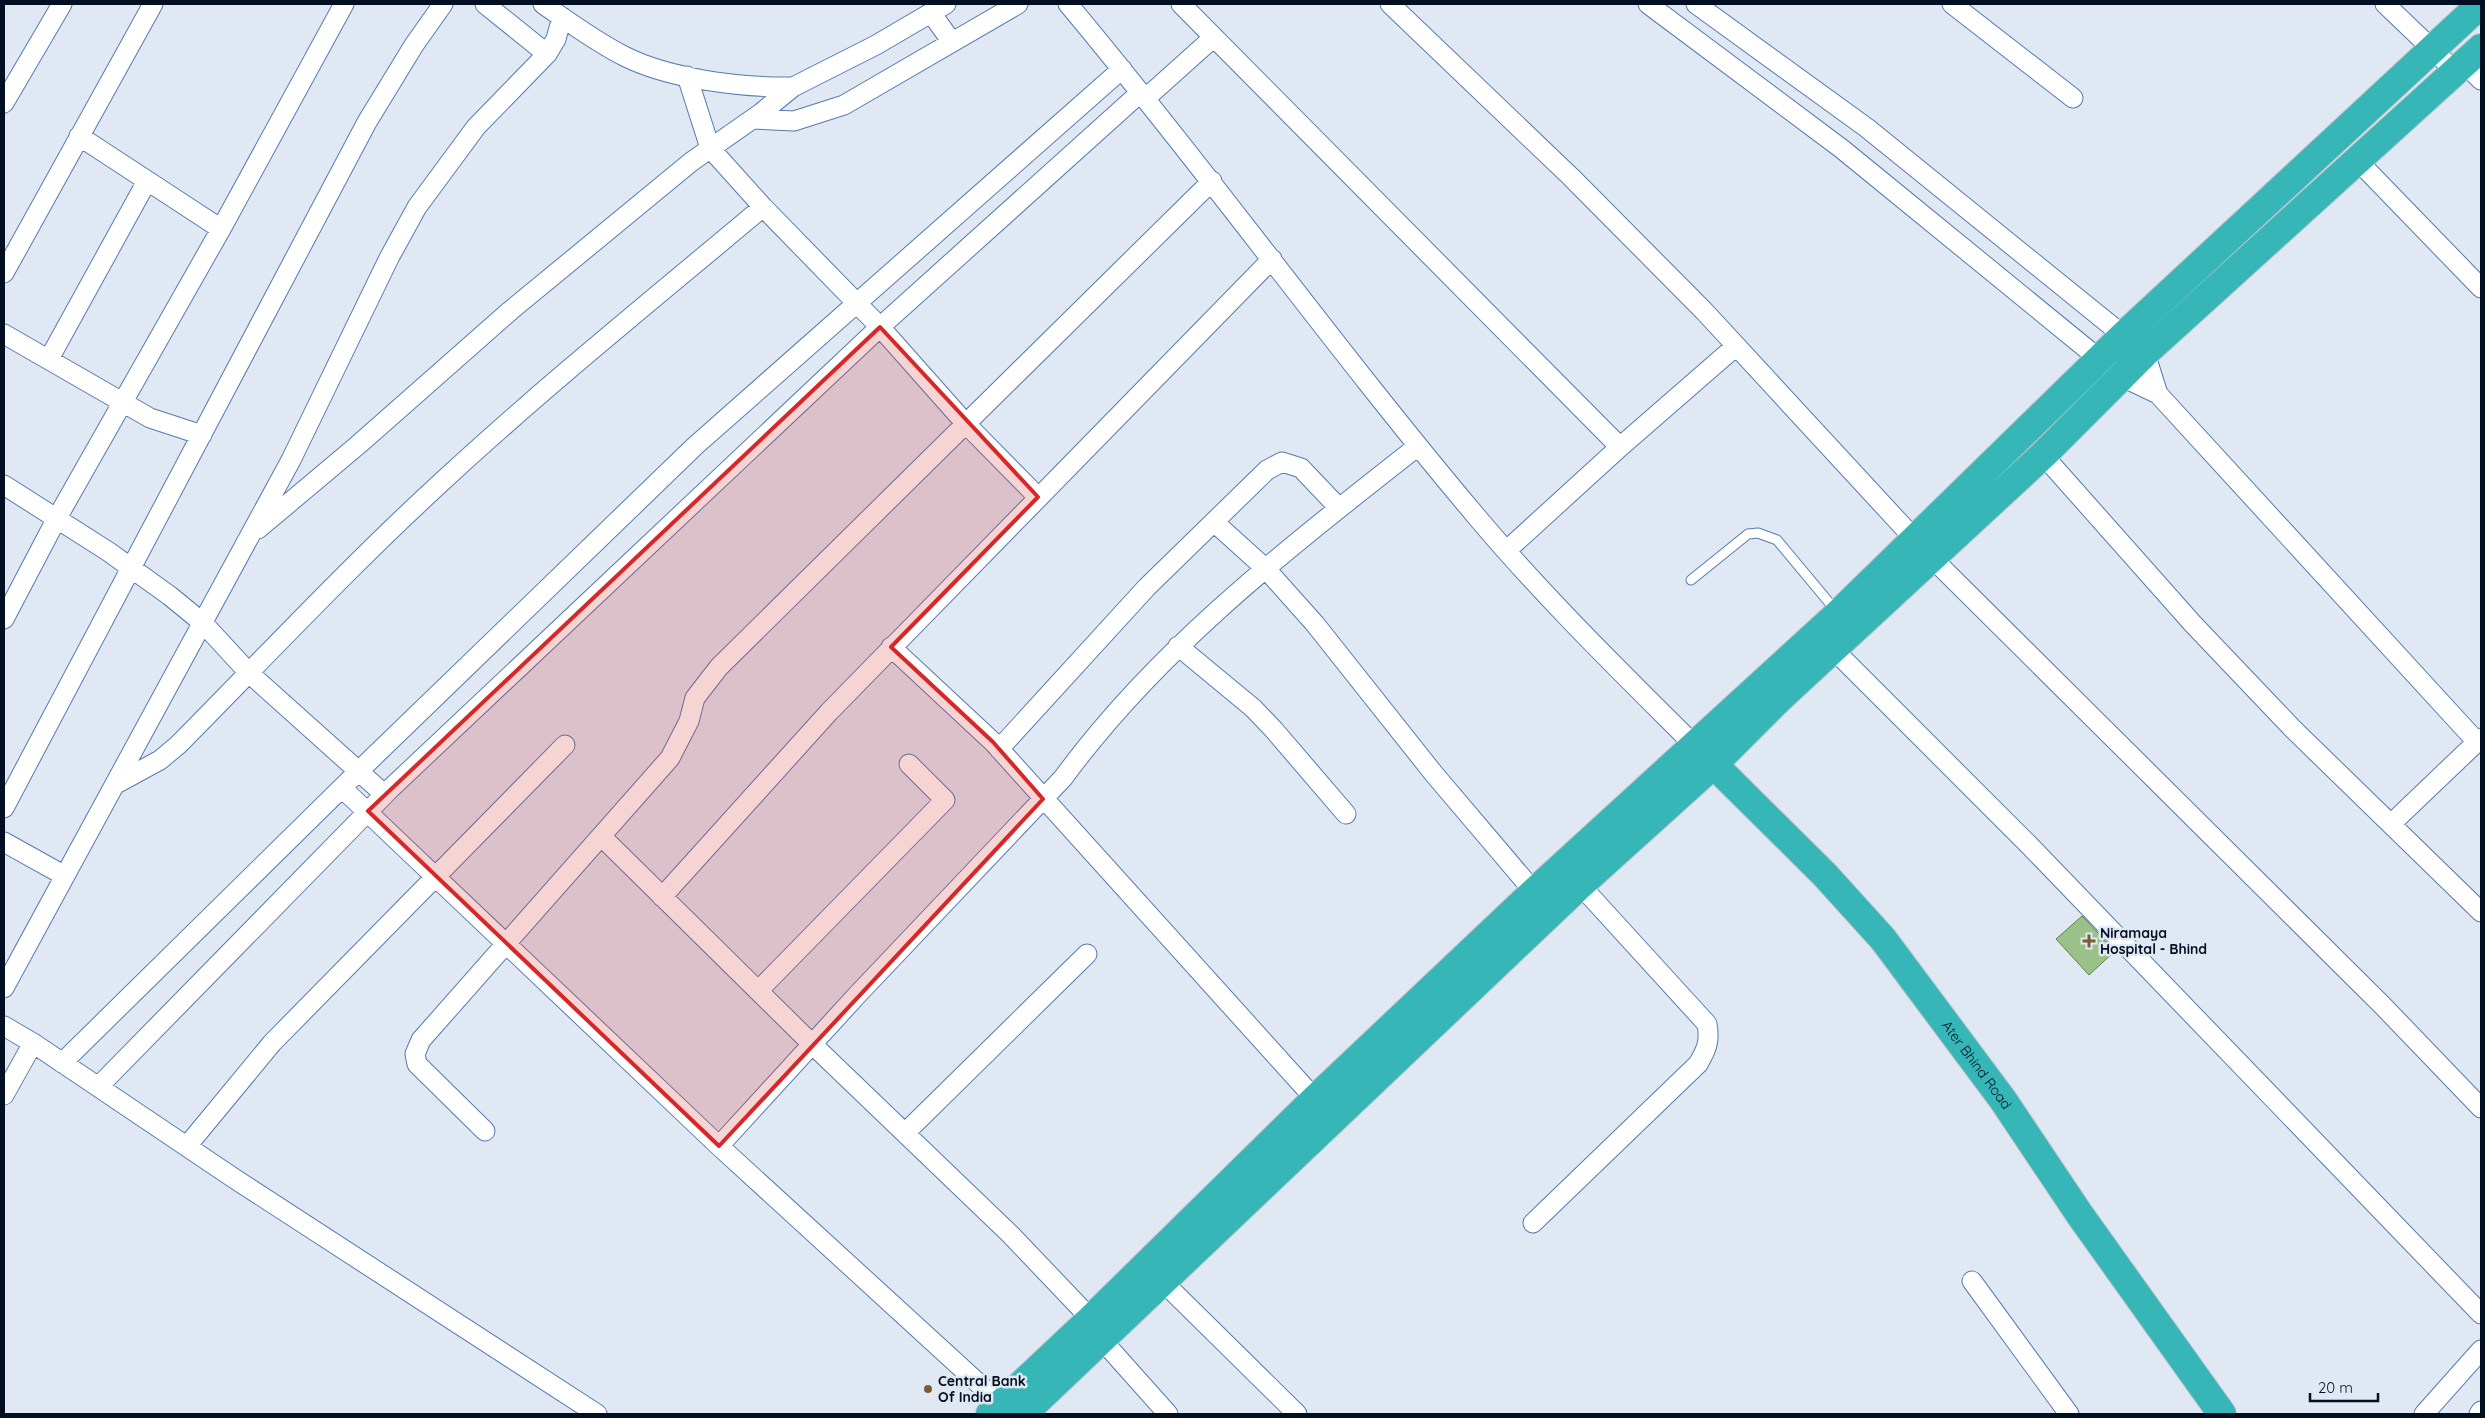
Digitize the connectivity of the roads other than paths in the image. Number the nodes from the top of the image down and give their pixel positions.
1 (62, 4) edge
2 (153, 4) edge
3 (344, 4) edge
4 (444, 4) edge
5 (484, 4) edge
6 (543, 4) edge
7 (1018, 4) edge
8 (1068, 4) edge
9 (1181, 4) edge
10 (1390, 4) edge
11 (1648, 4) edge
12 (1696, 4) edge
13 (1952, 4) edge
14 (2385, 4) edge
15 (2481, 4) edge
16 (942, 22) edge
17 (556, 34) junction
18 (1214, 37) junction
19 (2433, 50) junction
20 (2471, 66) edge
21 (1122, 69) junction
22 (687, 76) junction
23 (786, 92) junction
24 (1144, 95) junction
25 (2073, 98) dead end
26 (4, 103) edge
27 (757, 116) junction
28 (79, 136) junction
29 (710, 148) junction
30 (2358, 161) junction
31 (147, 181) junction
32 (1212, 181) junction
33 (763, 207) junction
34 (221, 229) junction
35 (1272, 259) junction
36 (4, 273) edge
37 (2481, 288) edge
38 (857, 304) junction
39 (880, 327) junction
40 (4, 334) edge
41 (2123, 336) junction
42 (1736, 346) junction
43 (2144, 353) junction
44 (49, 359) junction
45 (2110, 368) junction
46 (2158, 394) junction
47 (123, 401) junction
48 (966, 424) junction
49 (202, 435) junction
50 (1418, 446) junction
51 (1620, 447) junction
52 (2043, 455) junction
53 (4, 485) edge
54 (1038, 497) junction
55 (1339, 508) junction
56 (57, 518) junction
57 (1214, 522) junction
58 (251, 534) junction
59 (1924, 549) junction
60 (1506, 552) junction
61 (132, 568) junction
62 (1265, 568) junction
63 (1691, 580) dead end
64 (4, 619) edge
65 (1846, 622) junction
66 (203, 623) junction
67 (1178, 646) junction
68 (891, 648) junction
69 (1833, 649) junction
70 (249, 673) junction
71 (2479, 740) edge
72 (565, 745) dead end
73 (999, 749) junction
74 (1704, 755) junction
75 (909, 764) dead end
76 (359, 771) junction
77 (116, 784) junction
78 (342, 788) junction
79 (384, 794) junction
80 (1043, 799) junction
81 (4, 808) edge
82 (368, 811) junction
83 (1346, 814) dead end
84 (2391, 824) junction
85 (601, 836) junction
86 (4, 842) edge
87 (66, 876) junction
88 (1571, 876) junction
89 (435, 877) junction
90 (662, 897) junction
91 (1543, 902) junction
92 (2481, 912) edge
93 (507, 945) junction
94 (1087, 954) dead end
95 (4, 988) edge
96 (758, 991) junction
97 (4, 1026) edge
98 (33, 1043) junction
99 (812, 1044) junction
100 (62, 1063) junction
101 (98, 1087) junction
102 (4, 1094) edge
103 (1315, 1099) junction
104 (2481, 1108) edge
105 (485, 1131) dead end
106 (905, 1133) junction
107 (187, 1146) junction
108 (719, 1146) junction
109 (1533, 1222) dead end
110 (1155, 1273) junction
111 (1972, 1281) dead end
112 (2481, 1314) edge
113 (1097, 1329) junction
114 (2481, 1350) edge
115 (1004, 1411) edge
116 (2481, 1411) edge
117 (597, 1414) edge
118 (1168, 1414) edge
119 (1297, 1414) edge
120 (2069, 1414) edge
121 (2222, 1414) edge
122 (2424, 1414) edge
123 (2479, 1414) edge

1 - 26 street
2 - 28 street
3 - 34 street
4 - 49 street
5 - 17 street
6 - 17 street
7 - 16 street
8 - 21 street
9 - 18 street
10 - 42 street
11 - 45 street
12 - 41 street
13 - 25 street
14 - 19 street
15 - 19 highway
16 - 23 street
16 - 27 street
17 - 22 street
17 - 58 street
18 - 24 street
18 - 51 street
19 - 20 street
19 - 41 highway
20 - 30 highway
21 - 24 street
21 - 38 street
22 - 23 street
22 - 29 street
23 - 27 street
24 - 32 street
24 - 39 street
27 - 29 street
28 - 31 street
28 - 36 street
29 - 33 street
29 - 58 street
30 - 37 street
30 - 43 highway
31 - 34 street
31 - 44 street
32 - 35 street
32 - 48 street
33 - 38 street
33 - 70 street
34 - 47 street
35 - 50 street
35 - 54 street
38 - 39 street
38 - 76 street
39 - 48 street
39 - 79 street
40 - 44 street
41 - 43 street
41 - 45 highway
42 - 51 street
42 - 59 street
43 - 45 highway
43 - 46 street
44 - 47 street
45 - 46 street
45 - 52 highway
45 - 59 highway
46 - 71 street
47 - 49 street
47 - 56 street
48 - 54 street
48 - 85 street
49 - 61 street
50 - 55 street
50 - 60 street
51 - 60 street
52 - 59 highway
52 - 84 street
53 - 56 street
54 - 68 street
55 - 57 street
55 - 62 street
56 - 61 street
56 - 64 street
57 - 62 street
57 - 73 street
58 - 66 street
59 - 65 highway
59 - 104 street
60 - 74 street
61 - 66 street
61 - 81 street
62 - 67 street
62 - 91 street
63 - 65 lane
65 - 69 highway
65 - 74 highway
66 - 70 street
66 - 77 street
67 - 80 street
67 - 83 street
68 - 73 street
68 - 90 street
69 - 74 highway
69 - 112 street
70 - 76 street
70 - 77 street
71 - 84 street
72 - 89 street
73 - 80 street
74 - 88 highway
74 - 121 highway, Ater Bhind Road
75 - 96 street
76 - 78 street
76 - 79 street
77 - 87 street
78 - 82 street
78 - 100 street
79 - 82 street
80 - 99 street
80 - 103 street
82 - 89 street
82 - 101 street
84 - 92 street
85 - 90 street
85 - 93 street
86 - 87 street
87 - 95 street
88 - 91 highway
88 - 109 street
89 - 93 street
89 - 107 street
90 - 96 street
91 - 103 highway
91 - 110 highway
93 - 105 street
93 - 108 street
94 - 106 street
96 - 99 street
97 - 98 street
98 - 100 street
98 - 102 street
99 - 106 street
99 - 108 street
100 - 101 street
101 - 107 street
103 - 110 highway
106 - 113 street
107 - 117 street
108 - 115 street
110 - 113 highway
110 - 119 street
111 - 120 street
113 - 115 highway
113 - 118 street
114 - 122 street
116 - 123 street

